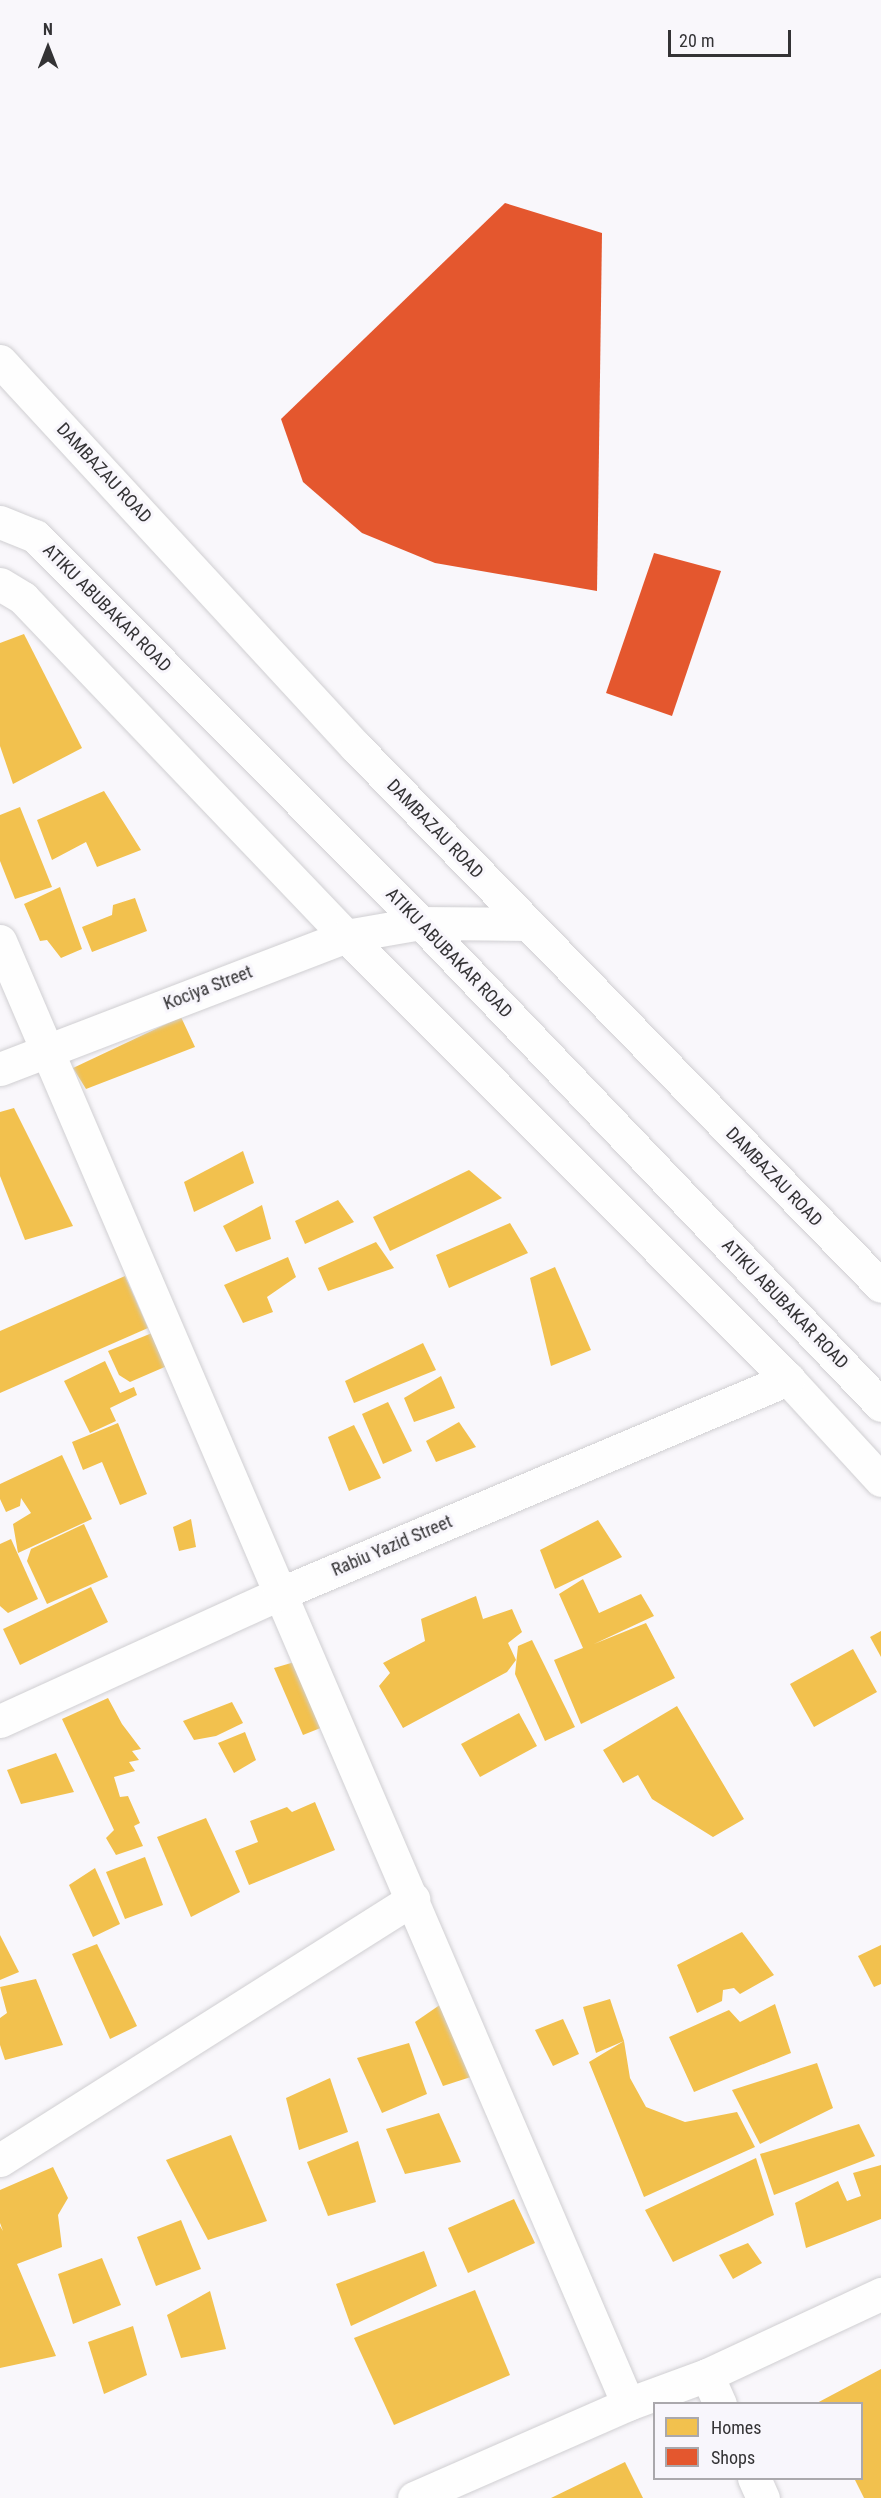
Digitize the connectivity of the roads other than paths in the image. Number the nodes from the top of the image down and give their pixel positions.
1 (0, 361) edge
2 (0, 522) edge
3 (0, 584) edge
4 (421, 923) junction
5 (528, 924) junction
6 (346, 936) junction
7 (0, 940) edge
8 (47, 1049) junction
9 (0, 1070) edge
10 (881, 1286) edge
11 (788, 1379) junction
12 (881, 1405) edge
13 (881, 1480) edge
14 (279, 1594) junction
15 (0, 1721) edge
16 (413, 1899) junction
17 (0, 2160) edge
18 (881, 2294) edge
19 (714, 2389) edge
20 (628, 2404) junction
21 (755, 2480) edge
22 (414, 2498) edge
23 (763, 2498) edge

1 - 5 street, DAMBAZAU ROAD
2 - 4 street, ATIKU ABUBAKAR ROAD
3 - 6 street
4 - 5 street, Kociya Street
4 - 6 street, Kociya Street
4 - 12 street, ATIKU ABUBAKAR ROAD
5 - 10 street, DAMBAZAU ROAD
6 - 8 street, Kociya Street
6 - 11 street
7 - 8 street
8 - 9 street, Kociya Street
8 - 14 street
11 - 13 street
11 - 14 street, Rabiu Yazid Street
14 - 15 street, Rabiu Yazid Street
14 - 16 street
16 - 17 street
16 - 20 street
18 - 19 street
19 - 20 street
20 - 22 street
21 - 23 street

